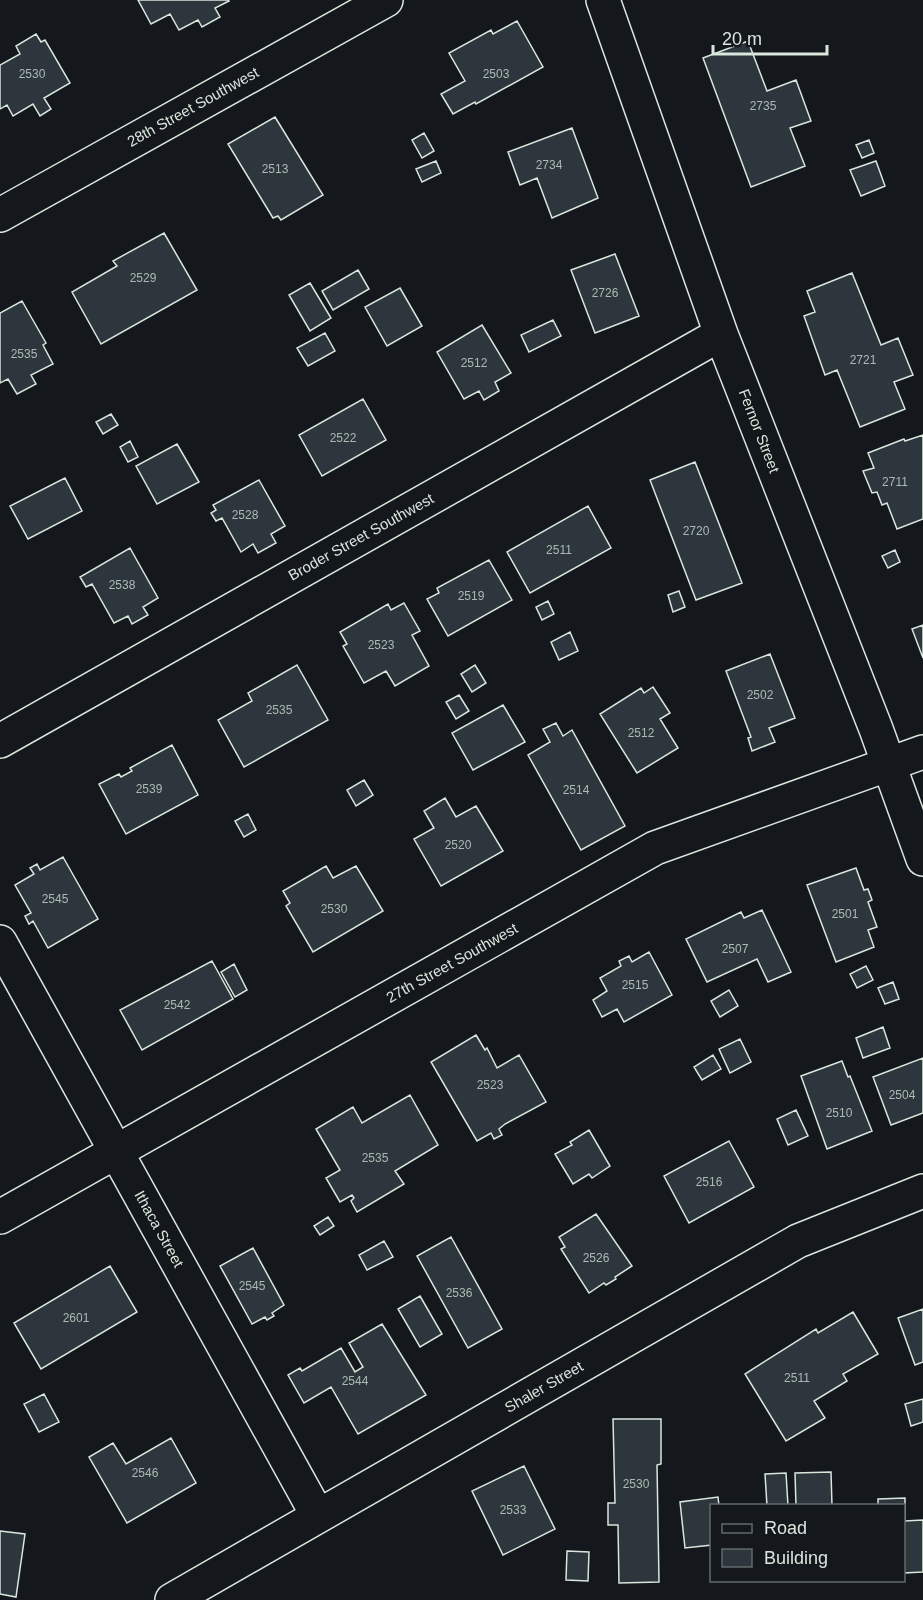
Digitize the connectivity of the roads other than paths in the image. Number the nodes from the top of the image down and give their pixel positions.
1 (386, 0) edge
2 (603, 0) edge
3 (0, 215) edge
4 (721, 334) junction
5 (0, 741) edge
6 (923, 752) edge
7 (889, 765) junction
8 (923, 859) edge
9 (0, 942) edge
10 (116, 1151) junction
11 (923, 1191) edge
12 (0, 1216) edge
13 (318, 1516) junction
14 (172, 1600) edge

1 - 3 street, 28th Street Southwest
2 - 4 street, Fernor Street
4 - 5 street, Broder Street Southwest
4 - 7 street, Fernor Street
6 - 7 street, 27th Street Southwest
7 - 8 street, Fernor Street
7 - 10 street, 27th Street Southwest
9 - 10 street, Ithaca Street
10 - 12 street, 27th Street Southwest
10 - 13 street, Ithaca Street
11 - 13 street, Shaler Street
13 - 14 street, Shaler Street

